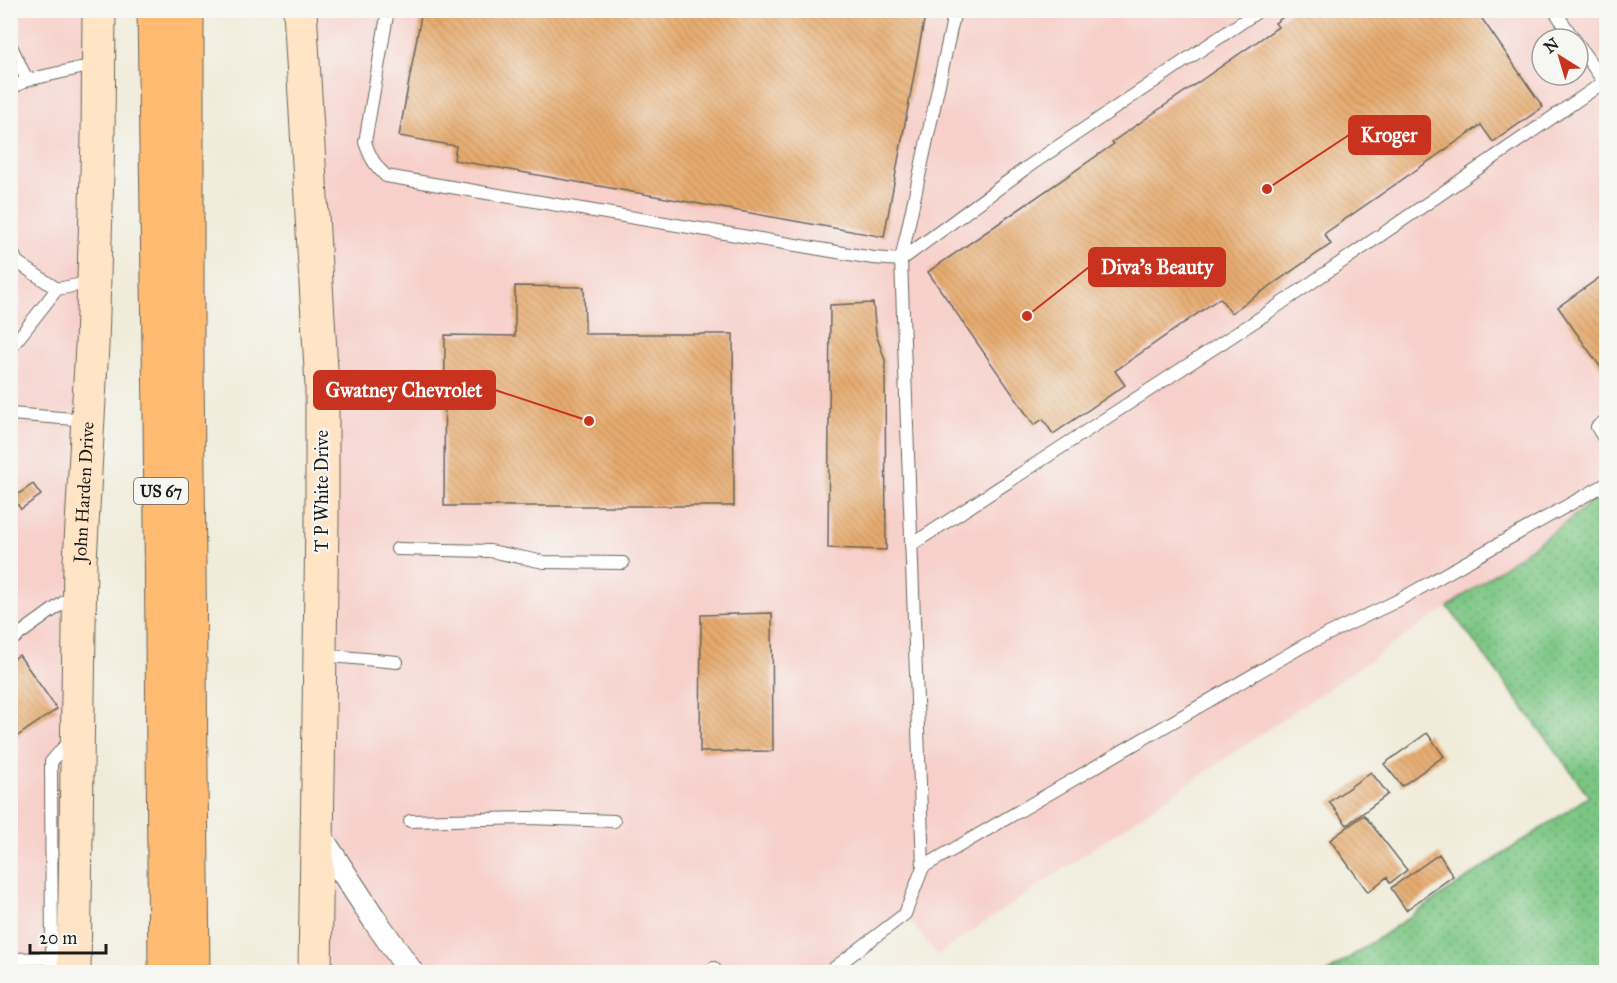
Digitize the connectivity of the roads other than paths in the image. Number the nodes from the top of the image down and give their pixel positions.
1 (99, 10) edge
2 (154, 10) edge
3 (187, 10) edge
4 (300, 10) edge
5 (388, 10) edge
6 (955, 10) edge
7 (1260, 10) edge
8 (1554, 10) edge
9 (1566, 27) edge
10 (10, 44) edge
11 (1590, 61) edge
12 (98, 64) junction
13 (27, 80) junction
14 (1605, 81) edge
15 (10, 89) edge
16 (10, 247) edge
17 (901, 260) junction
18 (14, 264) edge
19 (93, 282) junction
20 (57, 289) junction
21 (10, 349) edge
22 (396, 384) dead end
23 (322, 386) junction
24 (10, 414) edge
25 (87, 420) junction
26 (1606, 420) edge
27 (1606, 442) edge
28 (1606, 484) edge
29 (911, 545) junction
30 (397, 549) dead end
31 (623, 563) dead end
32 (80, 591) junction
33 (10, 641) edge
34 (320, 655) junction
35 (397, 662) dead end
36 (614, 821) dead end
37 (410, 822) dead end
38 (317, 832) junction
39 (923, 867) junction
40 (10, 958) edge
41 (63, 965) edge
42 (165, 972) edge
43 (193, 972) edge
44 (315, 972) edge
45 (411, 972) edge
46 (829, 972) edge

1 - 12 main road, John Harden Drive
2 - 42 highway, US 67
3 - 43 highway, US 67
4 - 23 main road, T P White Drive
5 - 17 lane
6 - 17 lane
7 - 17 lane
8 - 9 lane
10 - 13 lane
11 - 14 lane
12 - 13 lane
12 - 19 main road, John Harden Drive
13 - 15 lane
14 - 29 lane
16 - 18 lane
17 - 29 lane
18 - 20 lane
19 - 20 lane
19 - 25 main road, John Harden Drive
20 - 21 lane
22 - 23 lane
23 - 34 main road, T P White Drive
24 - 25 lane
25 - 32 main road, John Harden Drive
26 - 27 lane
28 - 39 lane
29 - 39 lane
30 - 31 lane
32 - 33 lane
32 - 41 main road, John Harden Drive
34 - 35 lane
34 - 38 main road, T P White Drive
36 - 37 lane
38 - 44 main road, T P White Drive
38 - 45 street
39 - 46 lane
40 - 41 lane

